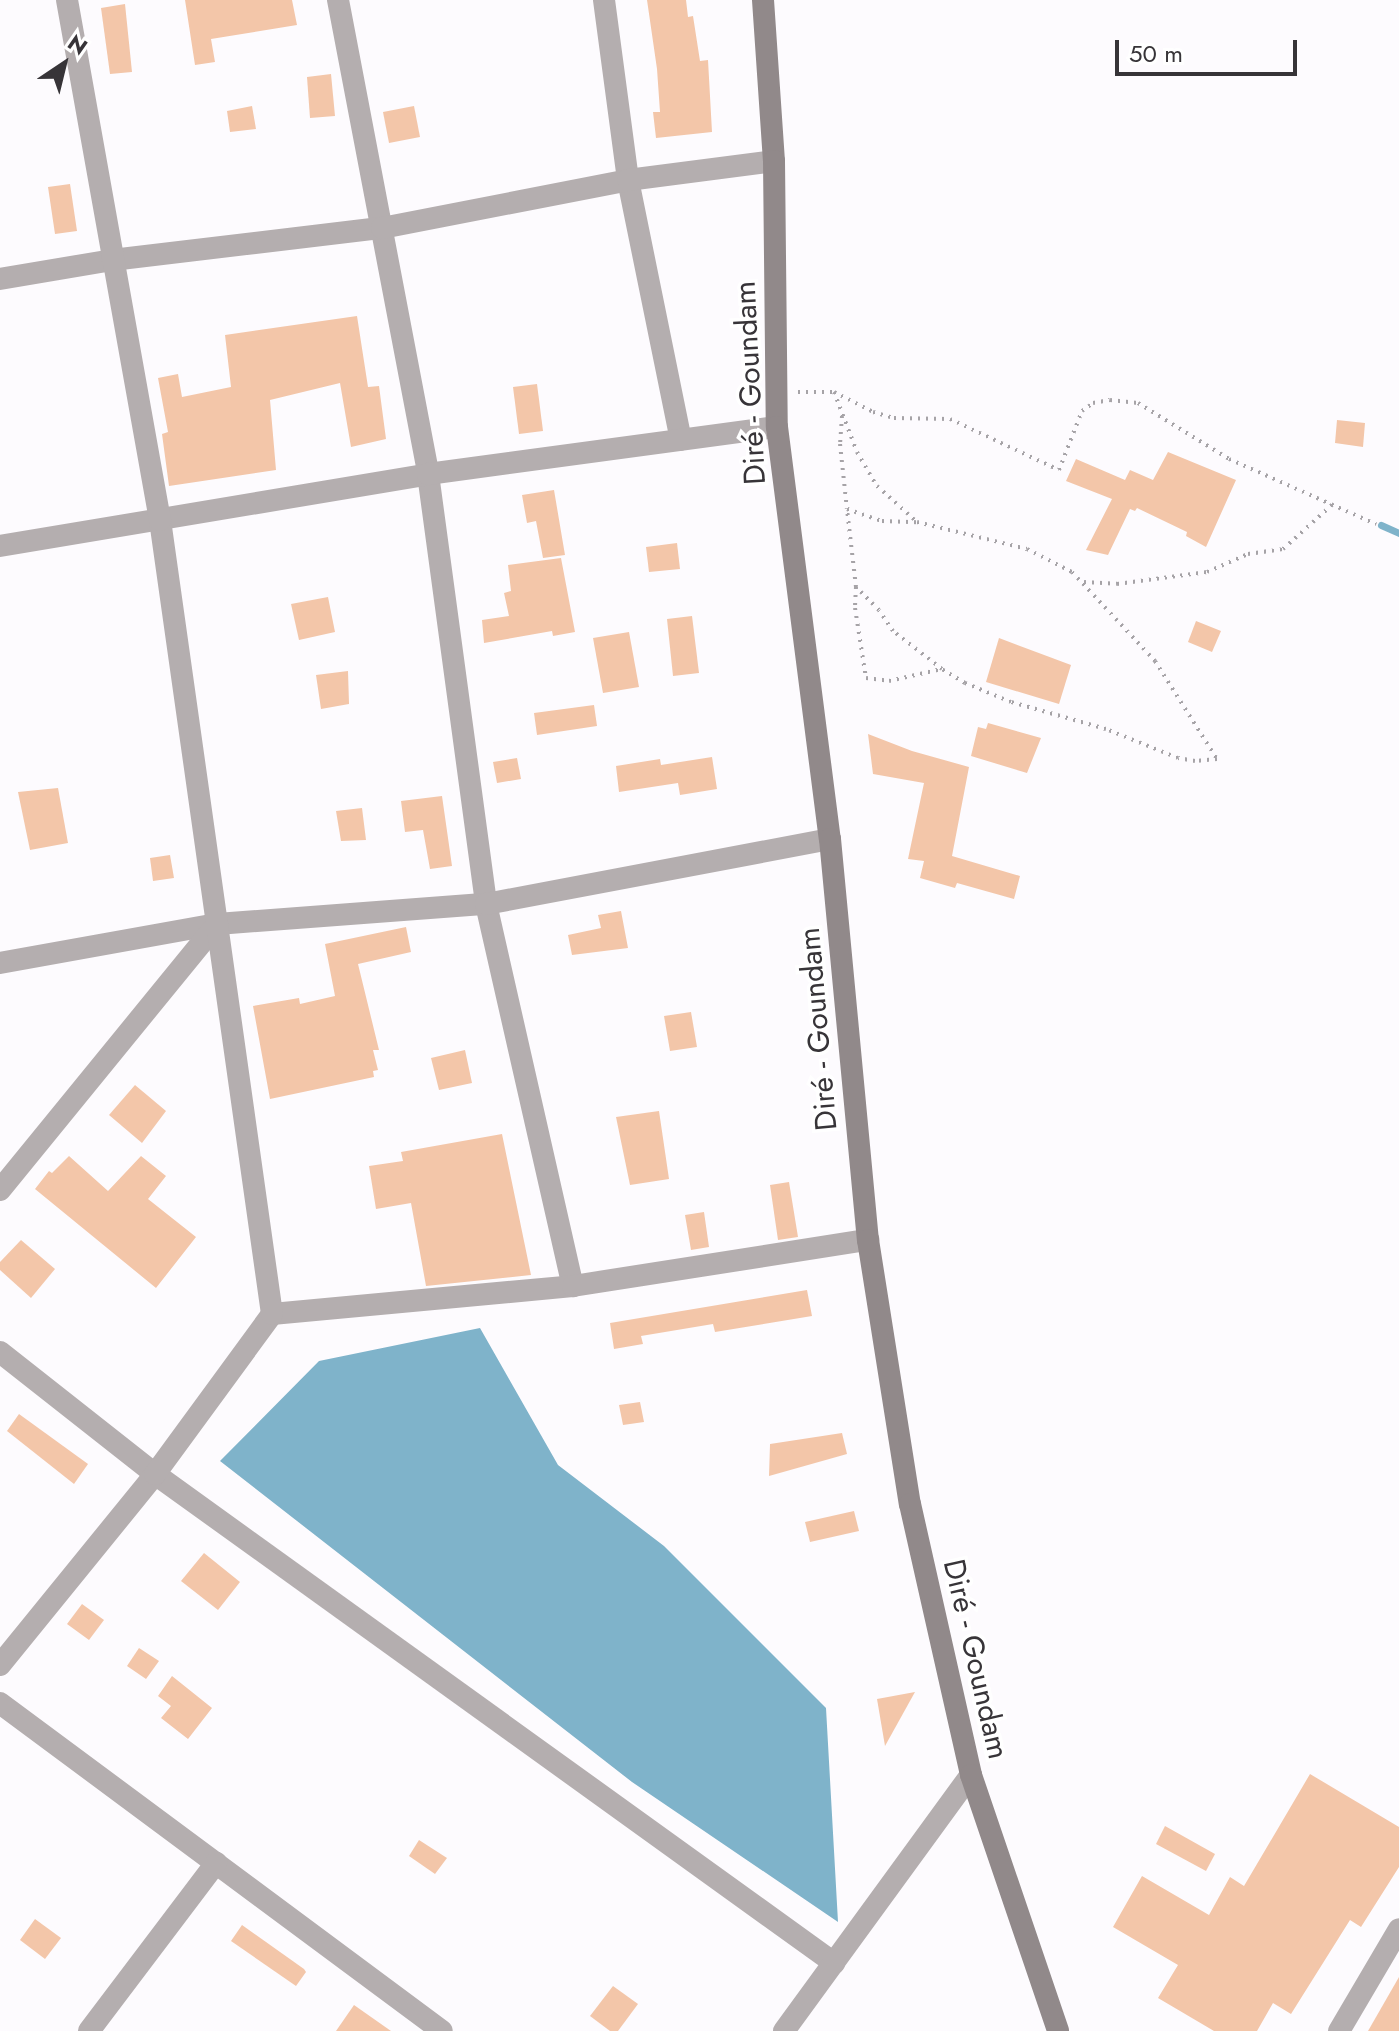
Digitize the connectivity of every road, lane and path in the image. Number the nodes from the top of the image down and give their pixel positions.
1 (67, 0) edge
2 (338, 0) edge
3 (604, 0) edge
4 (763, 0) edge
5 (774, 161) junction
6 (628, 180) junction
7 (382, 228) junction
8 (112, 260) junction
9 (0, 279) edge
10 (776, 391) junction
11 (834, 392) junction
12 (842, 416) junction
13 (777, 427) junction
14 (681, 440) junction
15 (428, 474) junction
16 (1334, 503) junction
17 (847, 509) junction
18 (160, 520) junction
19 (917, 522) junction
20 (1376, 524) dead end
21 (0, 546) edge
22 (1084, 582) junction
23 (856, 587) junction
24 (942, 669) junction
25 (830, 839) junction
26 (486, 904) junction
27 (217, 924) junction
28 (0, 963) edge
29 (0, 1190) edge
30 (868, 1240) junction
31 (573, 1286) junction
32 (272, 1314) junction
33 (0, 1352) edge
34 (155, 1474) junction
35 (0, 1665) edge
36 (0, 1703) edge
37 (971, 1775) junction
38 (216, 1863) junction
39 (1399, 1929) edge
40 (834, 1963) junction
41 (89, 2031) edge
42 (442, 2031) edge
43 (784, 2031) edge
44 (1058, 2031) edge
45 (1339, 2031) edge

1 - 8 street
2 - 7 street
3 - 6 street
4 - 5 main road, Diré - Goundam
5 - 6 street
5 - 10 main road, Diré - Goundam
6 - 7 street
6 - 14 street
7 - 8 street
7 - 15 street
8 - 9 street
8 - 18 street
10 - 11 path
10 - 13 main road, Diré - Goundam
11 - 12 path
11 - 16 path
12 - 17 path
12 - 19 path
13 - 14 street
13 - 25 main road, Diré - Goundam
14 - 15 street
15 - 18 street
15 - 26 street
16 - 20 path
16 - 22 path
17 - 19 path
17 - 23 path
18 - 21 street
18 - 27 street
19 - 22 path
22 - 24 path
23 - 24 path
23 - 24 path
25 - 26 street
25 - 30 main road, Diré - Goundam
26 - 27 street
26 - 31 street
27 - 28 street
27 - 29 street
27 - 32 street
30 - 31 street
30 - 37 main road, Diré - Goundam
31 - 32 street
32 - 34 street
33 - 34 street
34 - 35 street
34 - 40 street
36 - 38 street
37 - 40 street
37 - 44 main road, Diré - Goundam
38 - 41 street
38 - 42 street
39 - 45 street
40 - 43 street

